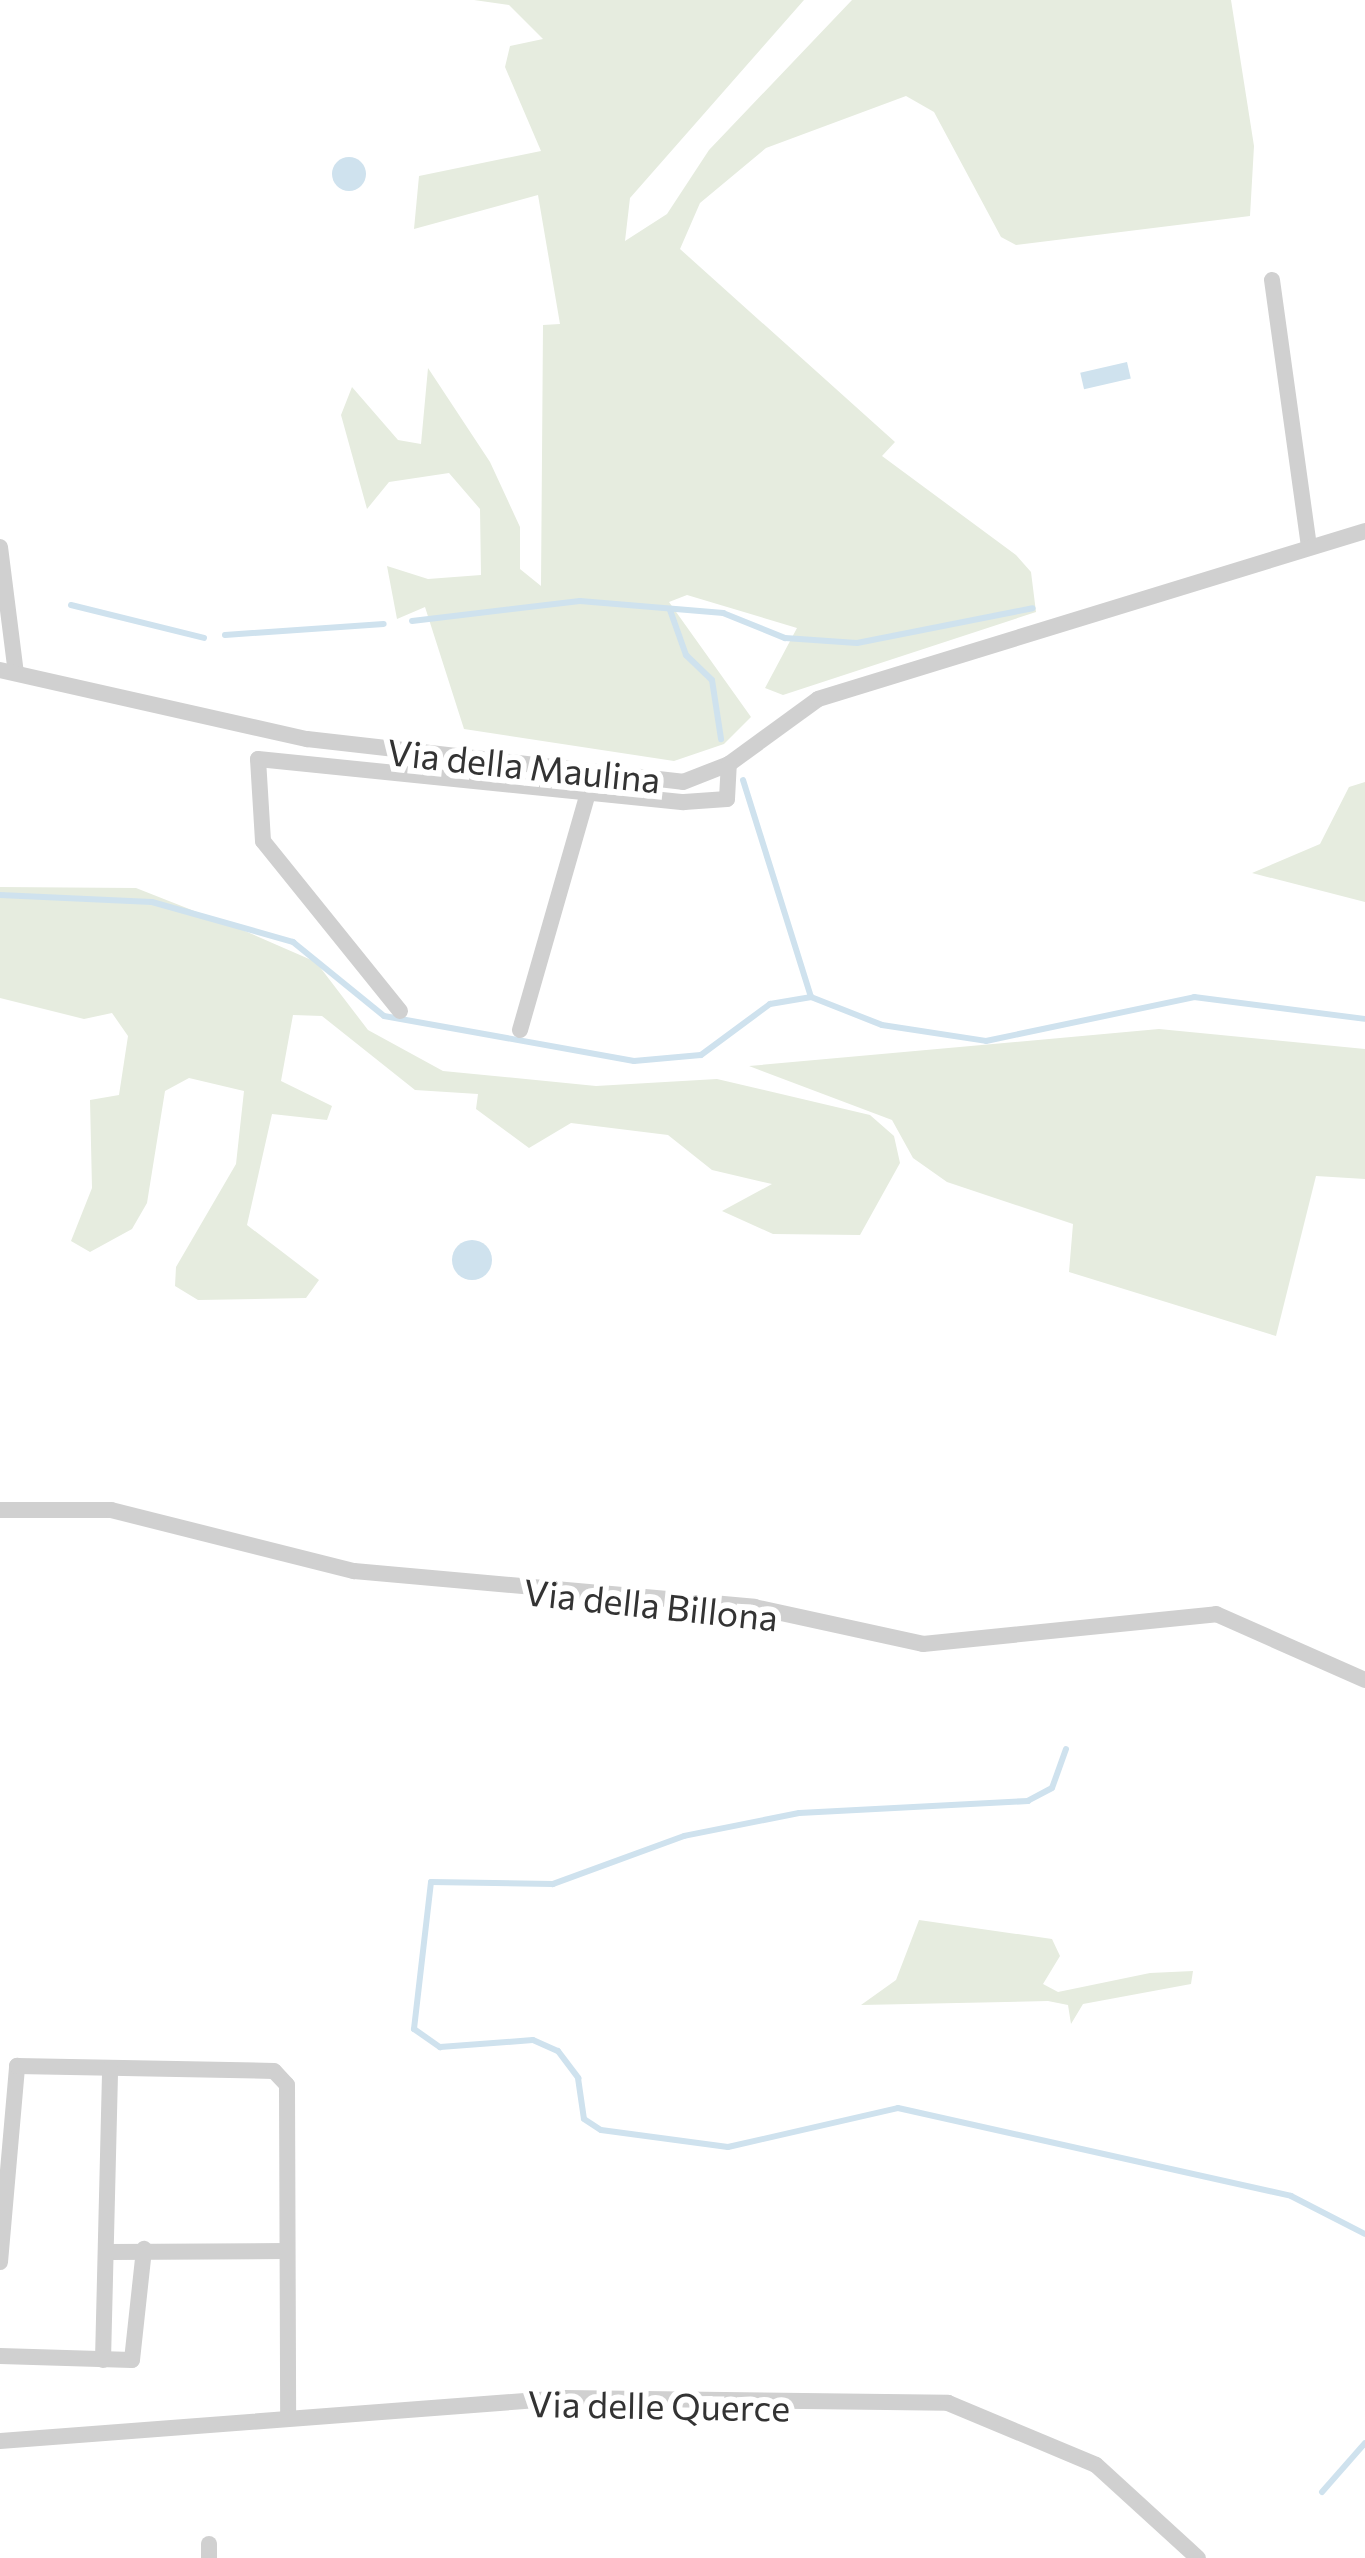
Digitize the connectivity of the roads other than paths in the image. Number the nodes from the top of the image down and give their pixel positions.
1 (1272, 280) dead end
2 (1365, 531) edge
3 (1309, 545) junction
4 (0, 547) edge
5 (8, 671) edge
6 (729, 764) junction
7 (593, 773) junction
8 (588, 795) junction
9 (400, 1011) dead end
10 (520, 1030) dead end
11 (0, 1510) edge
12 (1365, 1680) edge
13 (110, 2068) junction
14 (144, 2249) junction
15 (285, 2251) junction
16 (109, 2252) junction
17 (0, 2262) edge
18 (0, 2356) edge
19 (103, 2360) junction
20 (288, 2417) junction
21 (0, 2441) edge
22 (1198, 2558) edge

1 - 3 street
2 - 3 street, Via della Maulina
3 - 6 street, Via della Maulina
4 - 5 street
5 - 7 street, Via della Maulina
6 - 7 street, Via della Maulina
6 - 8 street
7 - 8 street
8 - 9 street
8 - 10 street
11 - 12 street, Via della Billona
13 - 15 street
13 - 16 street
13 - 17 street
14 - 15 street
14 - 16 street
14 - 19 street
15 - 20 street
16 - 19 street
18 - 19 street
20 - 21 street, Via delle Querce
20 - 22 street, Via delle Querce

